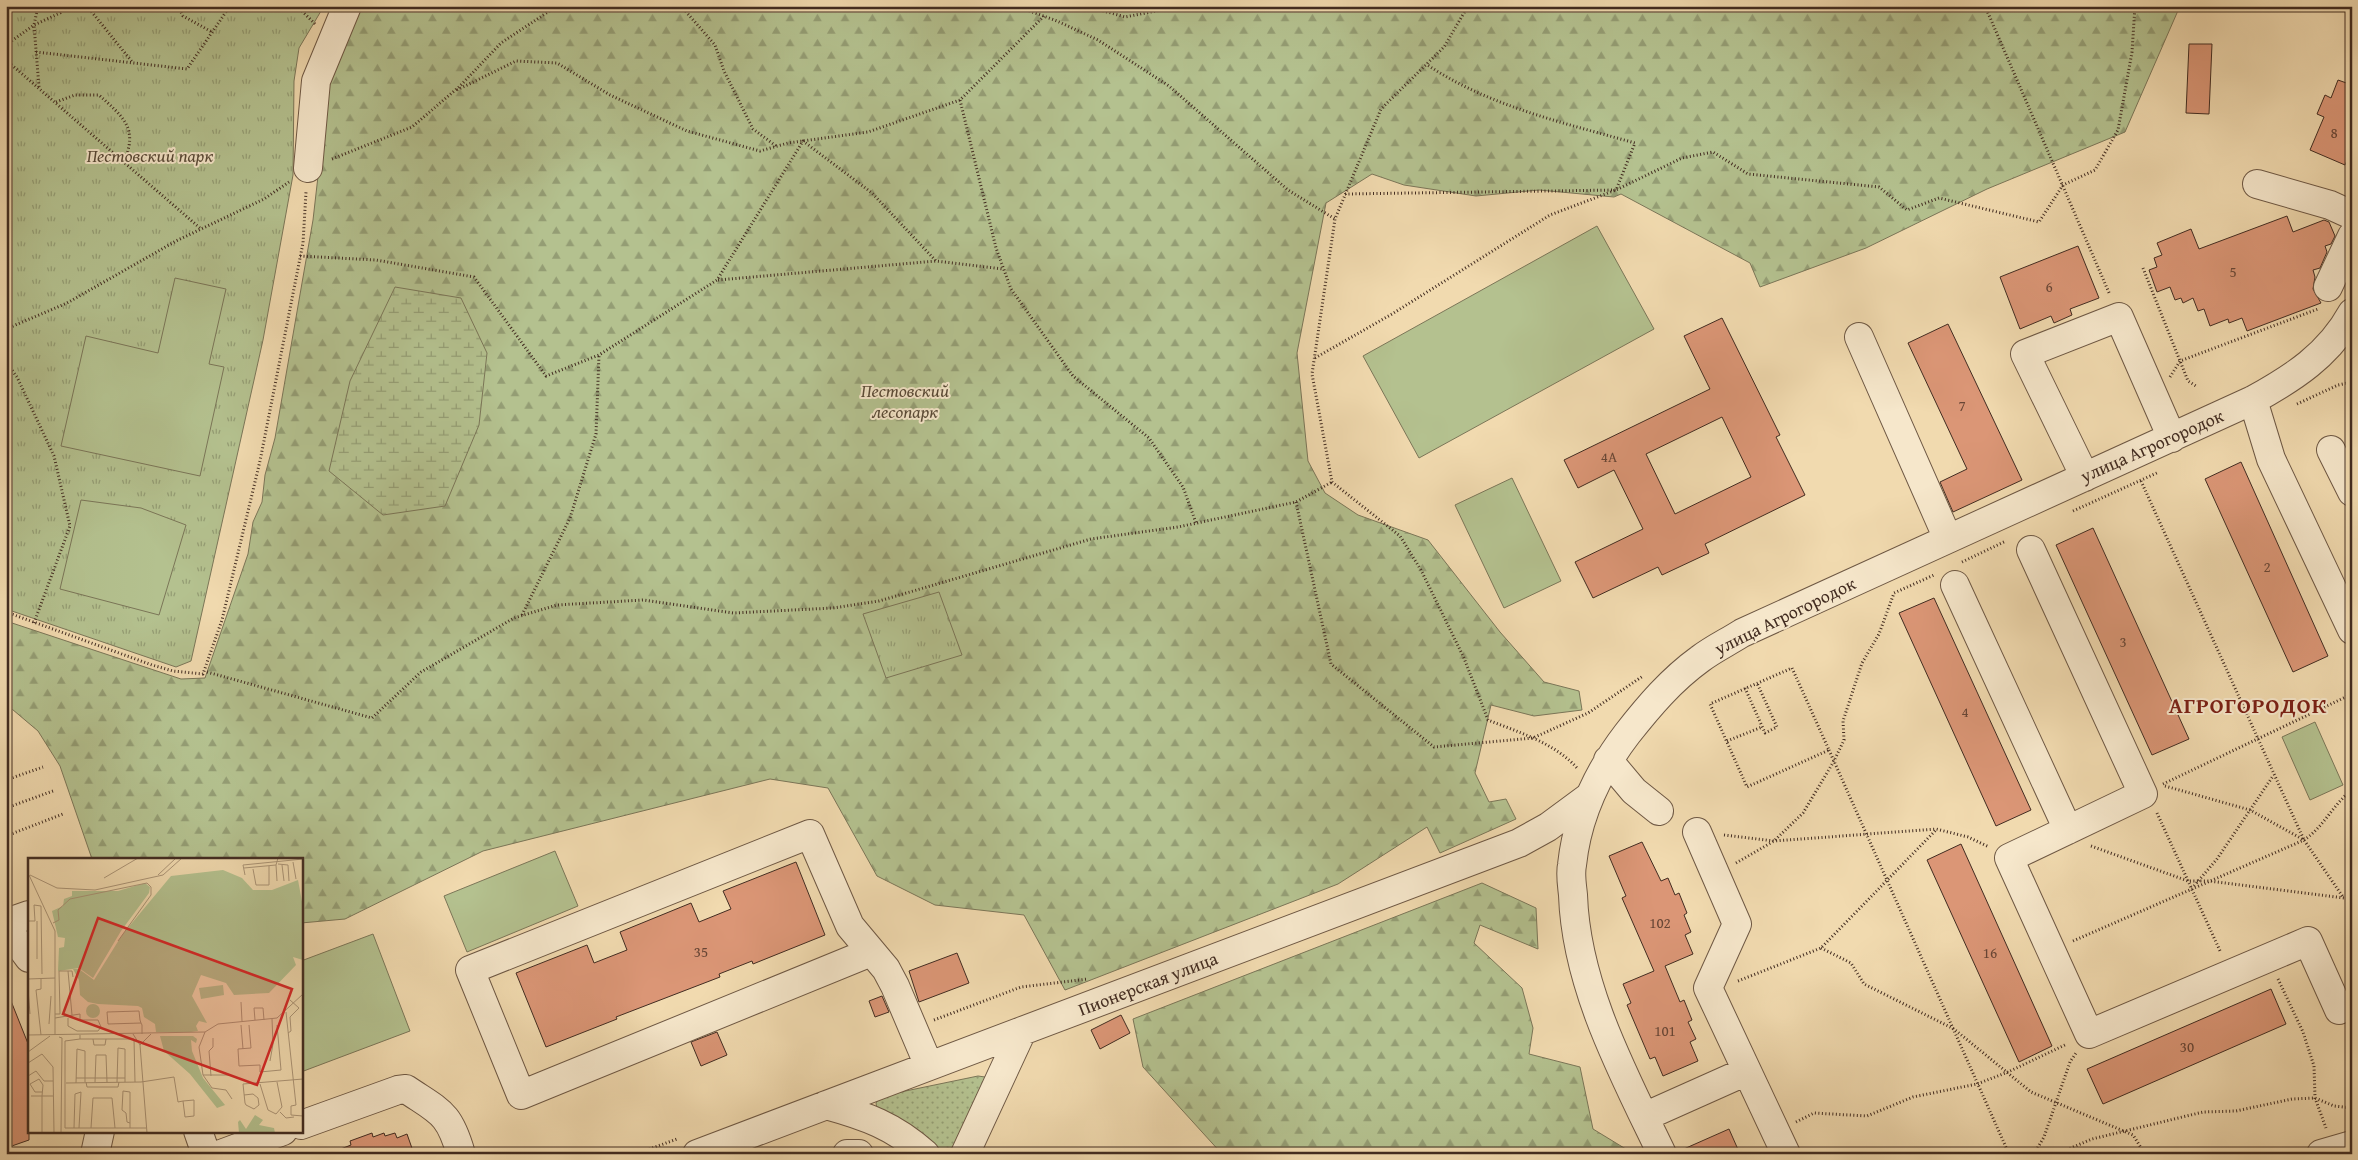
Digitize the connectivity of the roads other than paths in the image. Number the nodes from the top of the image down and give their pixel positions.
1 (347, 6) edge
2 (308, 168) road end
3 (2257, 184) dead end
4 (2352, 215) edge
5 (2352, 236) edge
6 (2328, 287) road end
7 (2352, 313) edge
8 (1859, 337) dead end
9 (2256, 411) junction
10 (2172, 438) junction
11 (2331, 450) dead end
12 (2085, 477) junction
13 (2352, 492) edge
14 (1948, 539) junction
15 (2019, 545) road end
16 (1950, 574) road end
17 (2352, 630) edge
18 (1608, 760) junction
19 (1592, 792) junction
20 (1659, 811) dead end
21 (2068, 830) junction
22 (1697, 832) road end
23 (28, 915) edge
24 (6, 923) edge
25 (6, 927) edge
26 (872, 952) junction
27 (28, 957) edge
28 (2352, 1004) edge
29 (1022, 1031) junction
30 (929, 1066) junction
31 (1747, 1071) junction
32 (826, 1105) junction
33 (1644, 1117) junction
34 (302, 1125) edge
35 (198, 1132) edge
36 (280, 1132) edge
37 (1781, 1142) edge
38 (206, 1154) edge
39 (221, 1154) edge
40 (461, 1154) edge
41 (696, 1154) edge
42 (847, 1154) edge
43 (859, 1154) edge
44 (925, 1154) edge
45 (965, 1154) edge
46 (1662, 1154) edge

1 - 2 street
3 - 4 street
5 - 6 street
7 - 9 street, улица Агрогородок
8 - 14 street
9 - 10 street, улица Агрогородок
9 - 17 street
10 - 12 street, улица Агрогородок
10 - 12 street
11 - 13 street
12 - 14 street, улица Агрогородок
14 - 18 street, улица Агрогородок
15 - 21 street
16 - 21 street
18 - 19 street, улица Агрогородок
18 - 20 street
19 - 29 street, Пионерская улица
19 - 33 street, улица Агрогородок
21 - 28 street
22 - 31 street
23 - 24 street
25 - 27 street
26 - 26 street
26 - 30 street
29 - 30 street, Пионерская улица
29 - 45 street
30 - 32 street, Пионерская улица
31 - 33 street
31 - 37 street
32 - 41 street, Пионерская улица
32 - 44 street
33 - 46 street, улица Агрогородок
34 - 40 street
35 - 38 street
36 - 39 street
42 - 43 street

